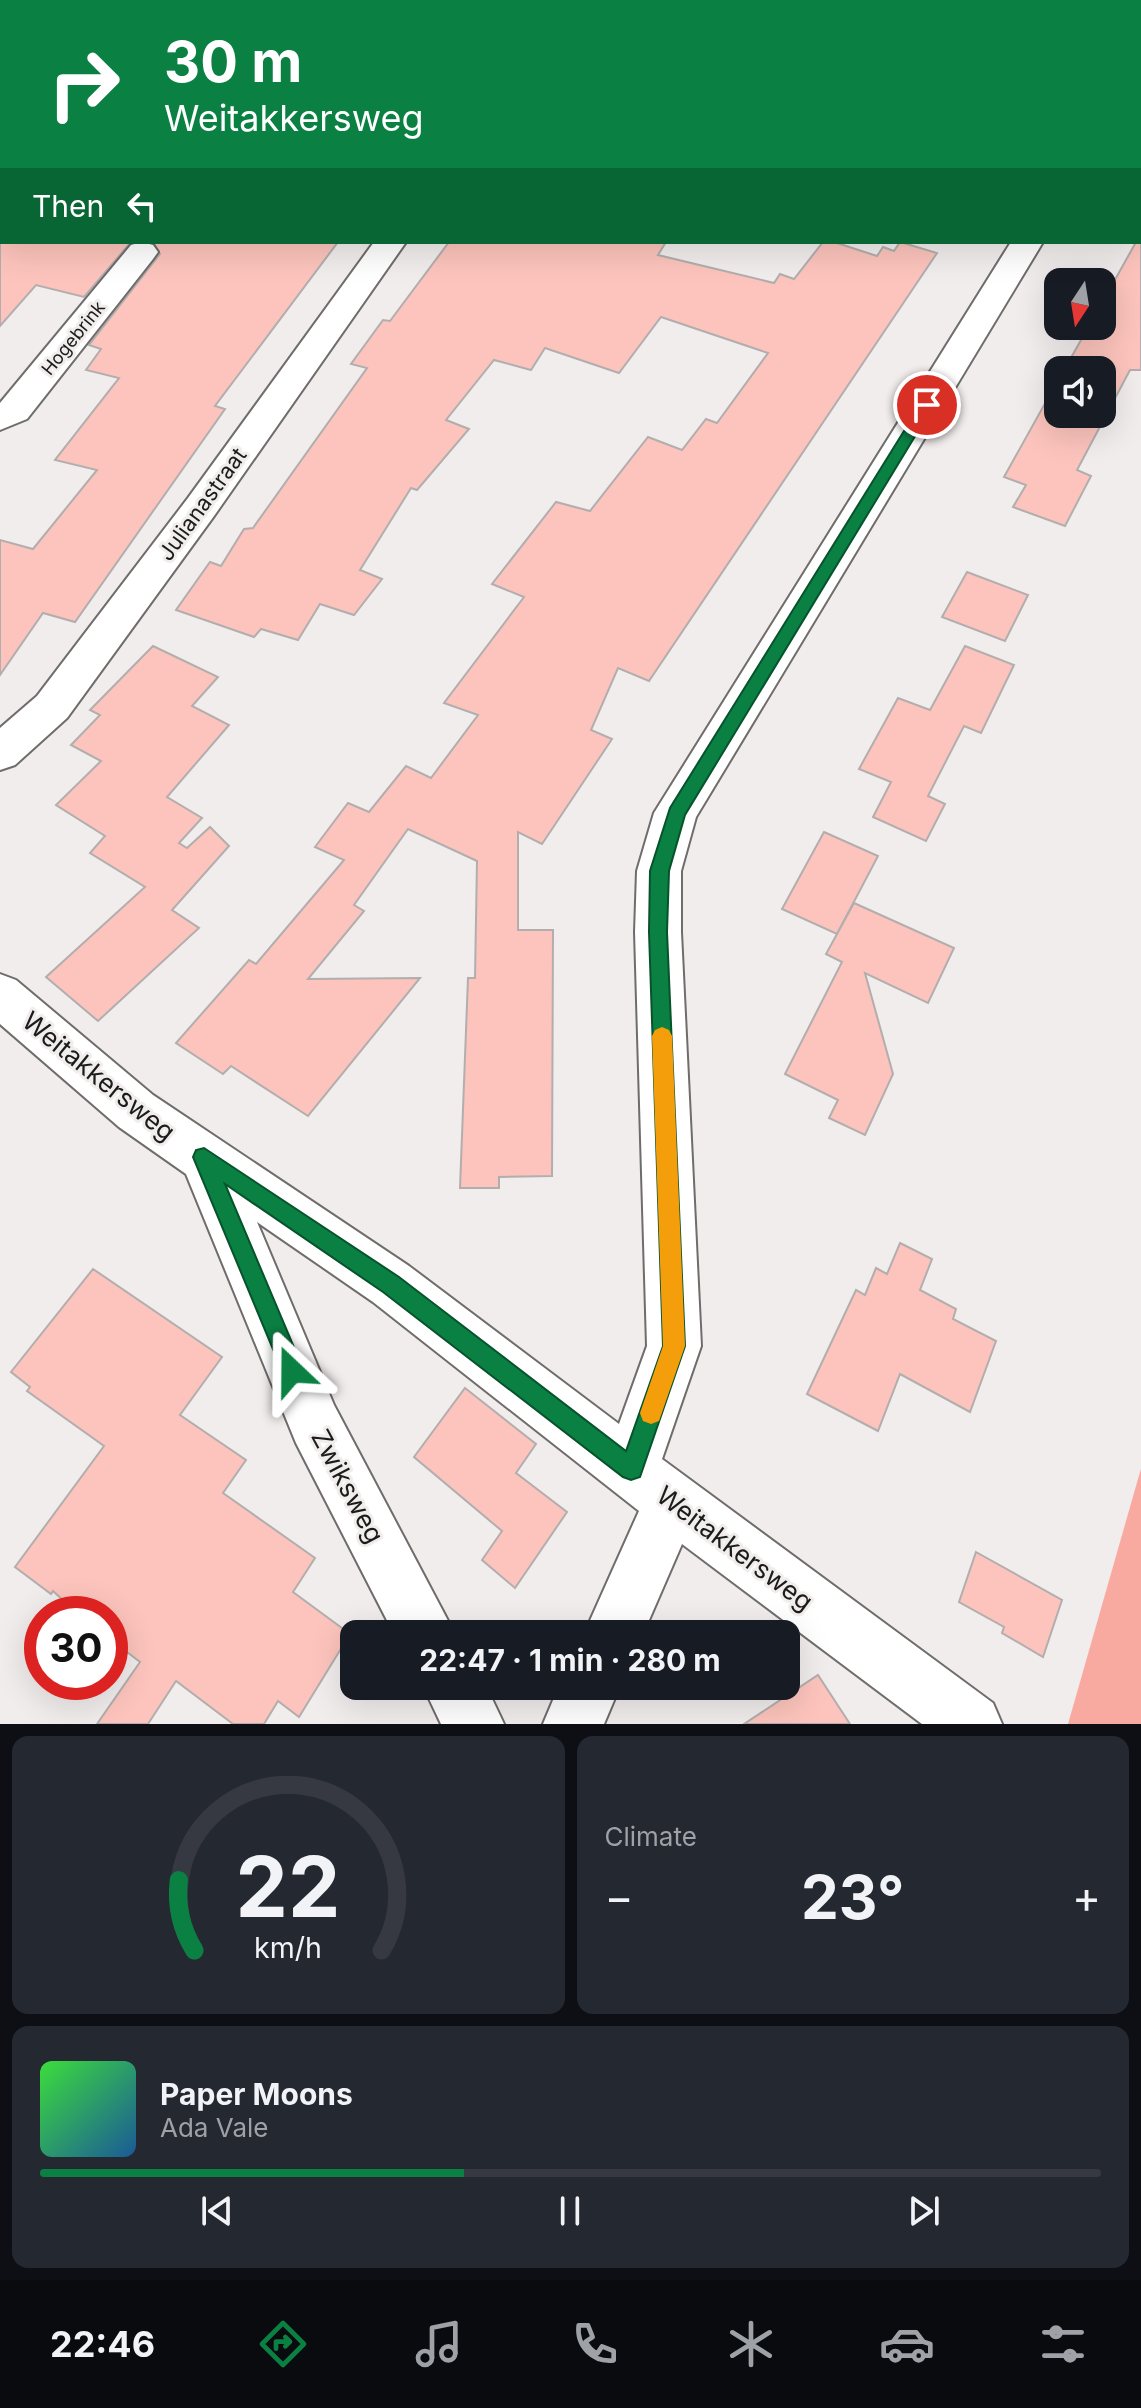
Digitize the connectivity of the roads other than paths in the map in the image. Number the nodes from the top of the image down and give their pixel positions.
1 (389, 244) edge
2 (1026, 244) edge
3 (142, 252) dead end
4 (0, 418) edge
5 (0, 753) edge
6 (0, 995) edge
7 (204, 1157) junction
8 (652, 1486) junction
9 (419, 1620) edge
10 (617, 1620) edge
11 (461, 1700) edge
12 (584, 1700) edge
13 (474, 1724) edge
14 (573, 1724) edge
15 (972, 1724) edge

1 - 5 street, Julianastraat
2 - 8 street
3 - 4 street, Hogebrink
6 - 7 street, Weitakkersweg
7 - 8 street, Weitakkersweg
7 - 9 street, Zwiksweg
8 - 10 street
8 - 15 street, Weitakkersweg
11 - 13 street
12 - 14 street

